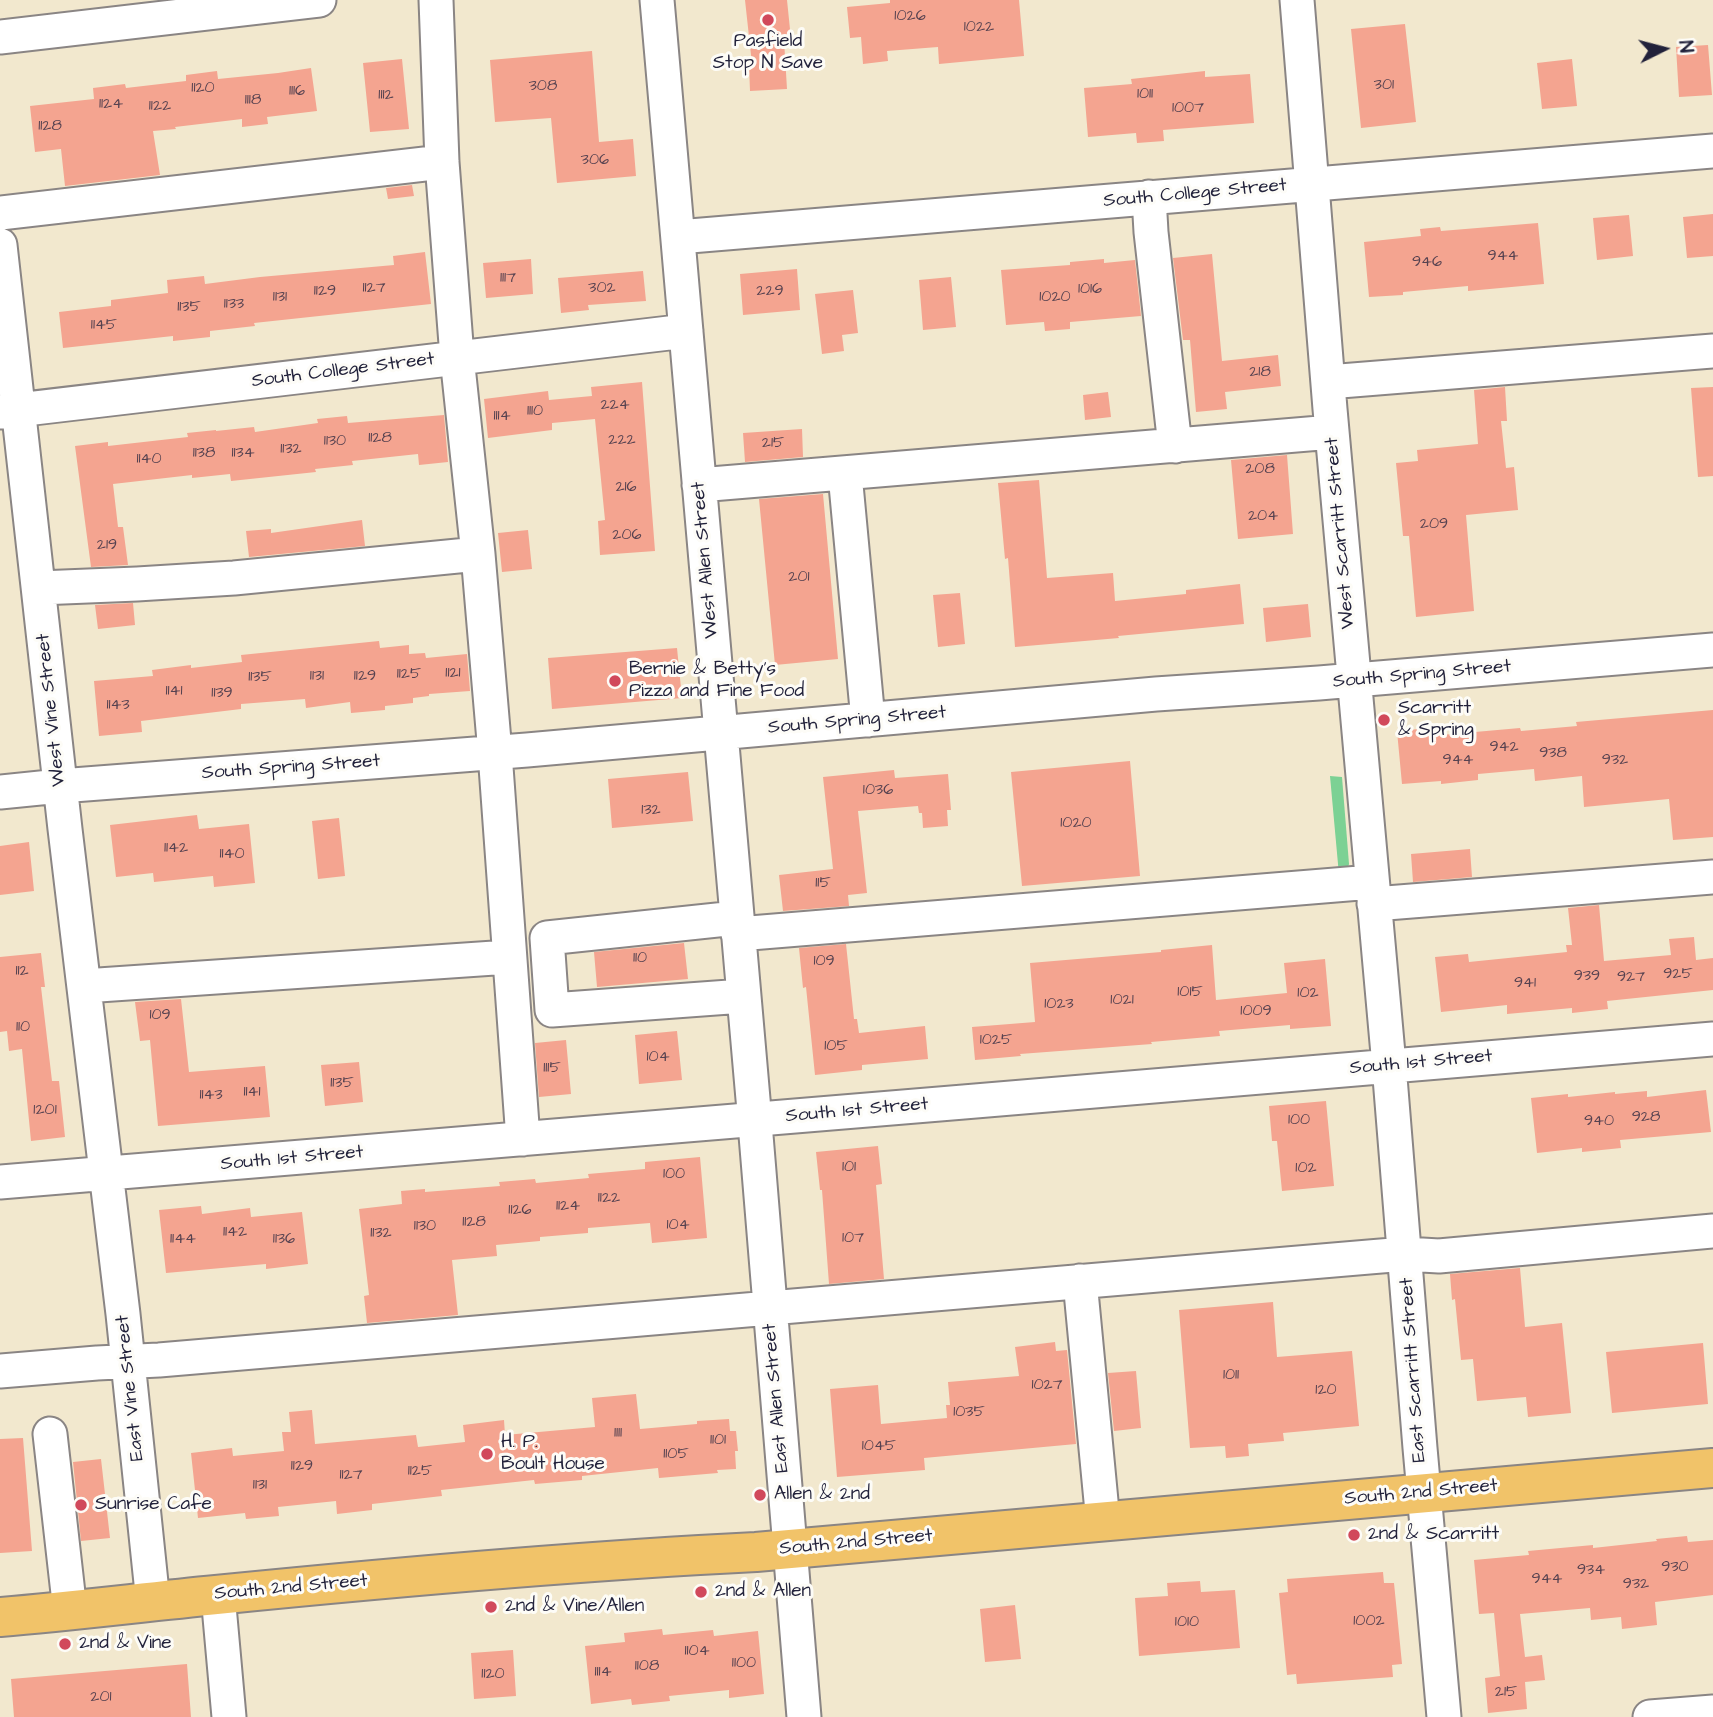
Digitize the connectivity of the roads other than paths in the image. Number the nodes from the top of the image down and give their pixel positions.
1 (319, 0) edge
2 (436, 0) edge
3 (657, 0) edge
4 (1297, 0) edge
5 (161, 9) edge
6 (0, 37) edge
7 (1713, 151) edge
8 (442, 162) junction
9 (1312, 184) junction
10 (1149, 197) junction
11 (0, 213) edge
12 (678, 237) junction
13 (0, 245) edge
14 (686, 331) junction
15 (1713, 351) edge
16 (457, 358) junction
17 (1328, 382) junction
18 (10, 411) edge
19 (1332, 432) junction
20 (1175, 446) junction
21 (845, 474) junction
22 (699, 485) junction
23 (478, 554) junction
24 (39, 588) junction
25 (1713, 650) edge
26 (1353, 680) junction
27 (868, 720) junction
28 (721, 733) junction
29 (495, 753) junction
30 (60, 786) junction
31 (0, 792) edge
32 (1713, 877) edge
33 (1373, 893) junction
34 (737, 926) junction
35 (509, 957) junction
36 (84, 986) junction
37 (743, 996) junction
38 (1713, 1039) edge
39 (1389, 1065) junction
40 (754, 1121) junction
41 (523, 1139) junction
42 (107, 1174) junction
43 (0, 1182) edge
44 (1713, 1231) edge
45 (1405, 1255) junction
46 (1080, 1281) junction
47 (770, 1308) junction
48 (128, 1362) junction
49 (0, 1371) edge
50 (50, 1434) dead end
51 (1713, 1468) edge
52 (1424, 1493) junction
53 (1103, 1521) junction
54 (790, 1549) junction
55 (218, 1594) junction
56 (153, 1602) junction
57 (69, 1611) junction
58 (0, 1617) edge
59 (1713, 1712) edge
60 (229, 1717) edge
61 (804, 1717) edge
62 (1444, 1717) edge
63 (1650, 1717) edge

1 - 5 street
2 - 8 street
3 - 12 street, West Allen Street
4 - 9 street, West Scarritt Street
5 - 6 street
7 - 9 street, South College Street
8 - 11 street
8 - 16 street
9 - 10 street, South College Street
9 - 17 street, West Scarritt Street
10 - 12 street, South College Street
10 - 20 street
12 - 14 street, West Allen Street
13 - 18 street, West Vine Street
14 - 16 street, South College Street
14 - 22 street, West Allen Street
15 - 17 street
16 - 18 street, South College Street
16 - 23 street
17 - 19 street, West Scarritt Street
18 - 24 street, West Vine Street
19 - 20 street
19 - 26 street, West Scarritt Street
20 - 21 street
21 - 22 street
21 - 27 street
22 - 28 street, West Allen Street
23 - 24 street
23 - 29 street
24 - 30 street, West Vine Street
25 - 26 street, South Spring Street
26 - 27 street, South Spring Street
26 - 33 street, West Scarritt Street
27 - 28 street, South Spring Street
28 - 29 street, South Spring Street
28 - 34 street, West Allen Street
29 - 30 street, South Spring Street
29 - 35 street
30 - 31 street, South Spring Street
30 - 36 street, West Vine Street
32 - 33 street
33 - 34 street
33 - 39 street, West Scarritt Street
34 - 37 street, West Allen Street
34 - 37 street
35 - 36 street
35 - 41 street
36 - 42 street, West Vine Street
37 - 40 street, West Allen Street
38 - 39 street, South 1st Street
39 - 40 street, South 1st Street
39 - 45 street, East Scarritt Street
40 - 41 street, South 1st Street
40 - 47 street, East Allen Street
41 - 42 street, South 1st Street
42 - 43 street, South 1st Street
42 - 48 street, East Vine Street
44 - 45 street
45 - 46 street
45 - 52 street, East Scarritt Street
46 - 47 street
46 - 53 street
47 - 48 street
47 - 54 street, East Allen Street
48 - 49 street
48 - 56 street, East Vine Street
50 - 57 street
51 - 52 main road, South 2nd Street
52 - 53 main road, South 2nd Street
52 - 62 street, East Scarritt Street
53 - 54 main road, South 2nd Street
54 - 55 main road, South 2nd Street
54 - 61 street, East Allen Street
55 - 56 main road, South 2nd Street
55 - 60 street
56 - 57 main road, South 2nd Street
57 - 58 main road, South 2nd Street
59 - 63 street

